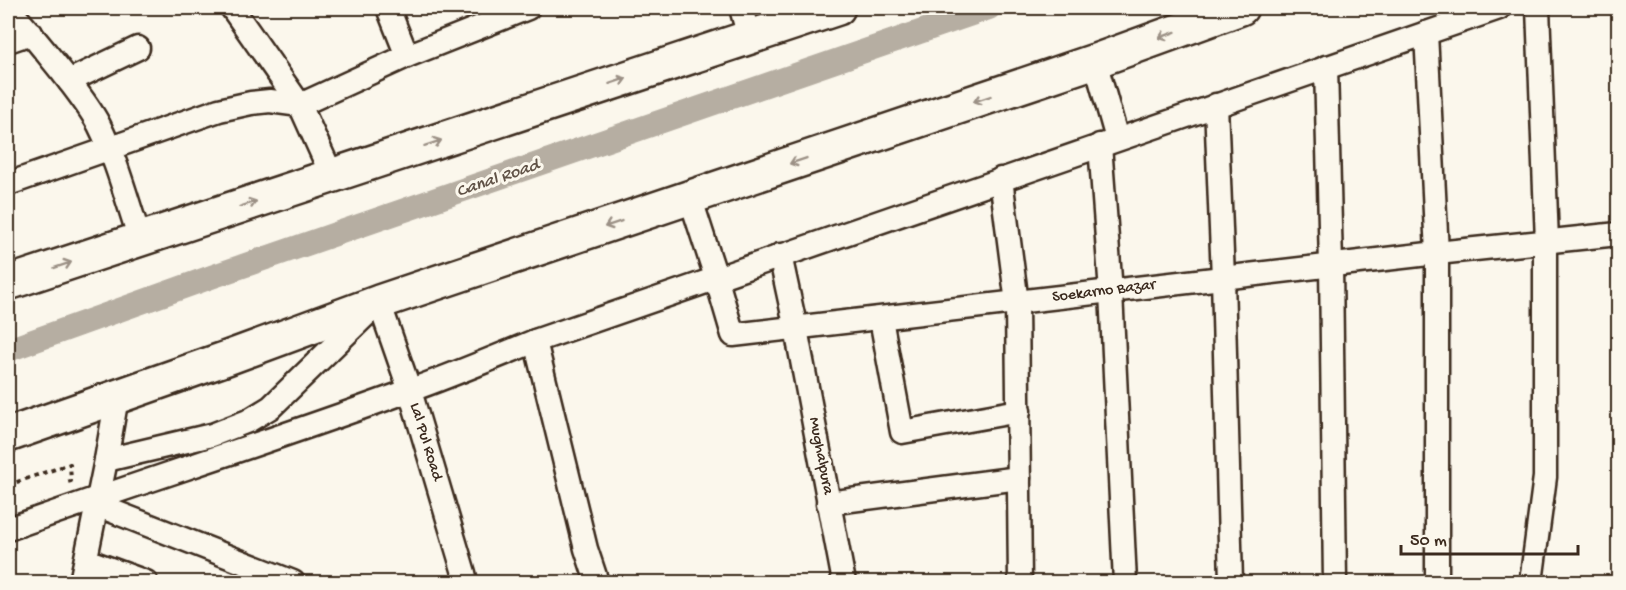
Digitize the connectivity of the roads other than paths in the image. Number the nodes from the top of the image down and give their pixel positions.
1 (8, 8) edge
2 (232, 8) edge
3 (388, 8) edge
4 (528, 8) edge
5 (838, 8) edge
6 (1241, 8) edge
7 (1499, 8) edge
8 (1538, 8) edge
9 (491, 14) edge
10 (745, 22) edge
11 (1436, 22) edge
12 (31, 33) junction
13 (8, 41) edge
14 (138, 48) dead end
15 (407, 56) junction
16 (1095, 61) junction
17 (1326, 67) junction
18 (69, 81) junction
19 (300, 105) junction
20 (1216, 105) junction
21 (1108, 142) junction
22 (109, 148) junction
23 (333, 176) junction
24 (1001, 179) junction
25 (8, 184) edge
26 (690, 197) junction
27 (1618, 234) edge
28 (140, 239) junction
29 (1547, 242) junction
30 (1437, 253) junction
31 (780, 255) junction
32 (1331, 265) junction
33 (716, 277) junction
34 (1223, 278) junction
35 (8, 283) edge
36 (1111, 292) junction
37 (379, 303) junction
38 (1017, 303) junction
39 (881, 319) junction
40 (796, 329) junction
41 (535, 341) junction
42 (410, 391) junction
43 (117, 397) junction
44 (1019, 411) junction
45 (8, 435) edge
46 (106, 460) junction
47 (1019, 478) junction
48 (98, 501) junction
49 (828, 503) junction
50 (8, 530) edge
51 (86, 560) junction
52 (81, 582) edge
53 (146, 582) edge
54 (293, 582) edge
55 (466, 582) edge
56 (597, 582) edge
57 (844, 582) edge
58 (1020, 582) edge
59 (1125, 582) edge
60 (1231, 582) edge
61 (1335, 582) edge
62 (1437, 582) edge
63 (1531, 582) edge

1 - 12 street
2 - 19 street
3 - 15 street
4 - 9 street
5 - 10 highway
6 -> 16 highway
7 - 11 street
8 - 29 street
9 - 15 street
23 -> 10 highway
11 - 17 street
11 - 30 street
12 - 13 street
12 - 18 street
14 - 18 street
15 - 19 street
16 - 21 street
16 -> 26 highway
17 - 20 street
17 - 32 street
18 - 22 street
19 - 22 street
19 - 23 street
20 - 21 street
20 - 34 street
21 - 24 street
21 - 36 street
22 - 25 street
22 - 28 street
28 -> 23 highway
24 - 31 street
24 - 38 street
26 - 33 street, Soekarno Bazar
26 -> 37 highway
27 - 29 street, Soekarno Bazar
35 -> 28 highway
29 - 30 street, Soekarno Bazar
29 - 63 street
30 - 32 street, Soekarno Bazar
30 - 62 street
31 - 33 street
31 - 40 street, Mughalpura
32 - 34 street, Soekarno Bazar
32 - 61 street
33 - 40 street, Soekarno Bazar
33 - 41 street
34 - 36 street, Soekarno Bazar
34 - 60 street
36 - 38 street, Soekarno Bazar
36 - 59 street
37 - 42 street, Lal Pul Road
37 - 43 highway
37 - 46 street
38 - 39 street, Soekarno Bazar
38 - 44 street
39 - 40 street, Soekarno Bazar
39 - 44 street
40 - 49 street, Mughalpura
41 - 42 street
41 - 56 street
42 - 48 street
42 - 55 street, Lal Pul Road
43 - 45 highway
43 - 46 street
44 - 47 street
46 - 48 street
47 - 49 street
47 - 58 street
48 - 50 street
48 - 51 street
48 - 54 street
49 - 57 street, Mughalpura
51 - 52 street
51 - 53 street

